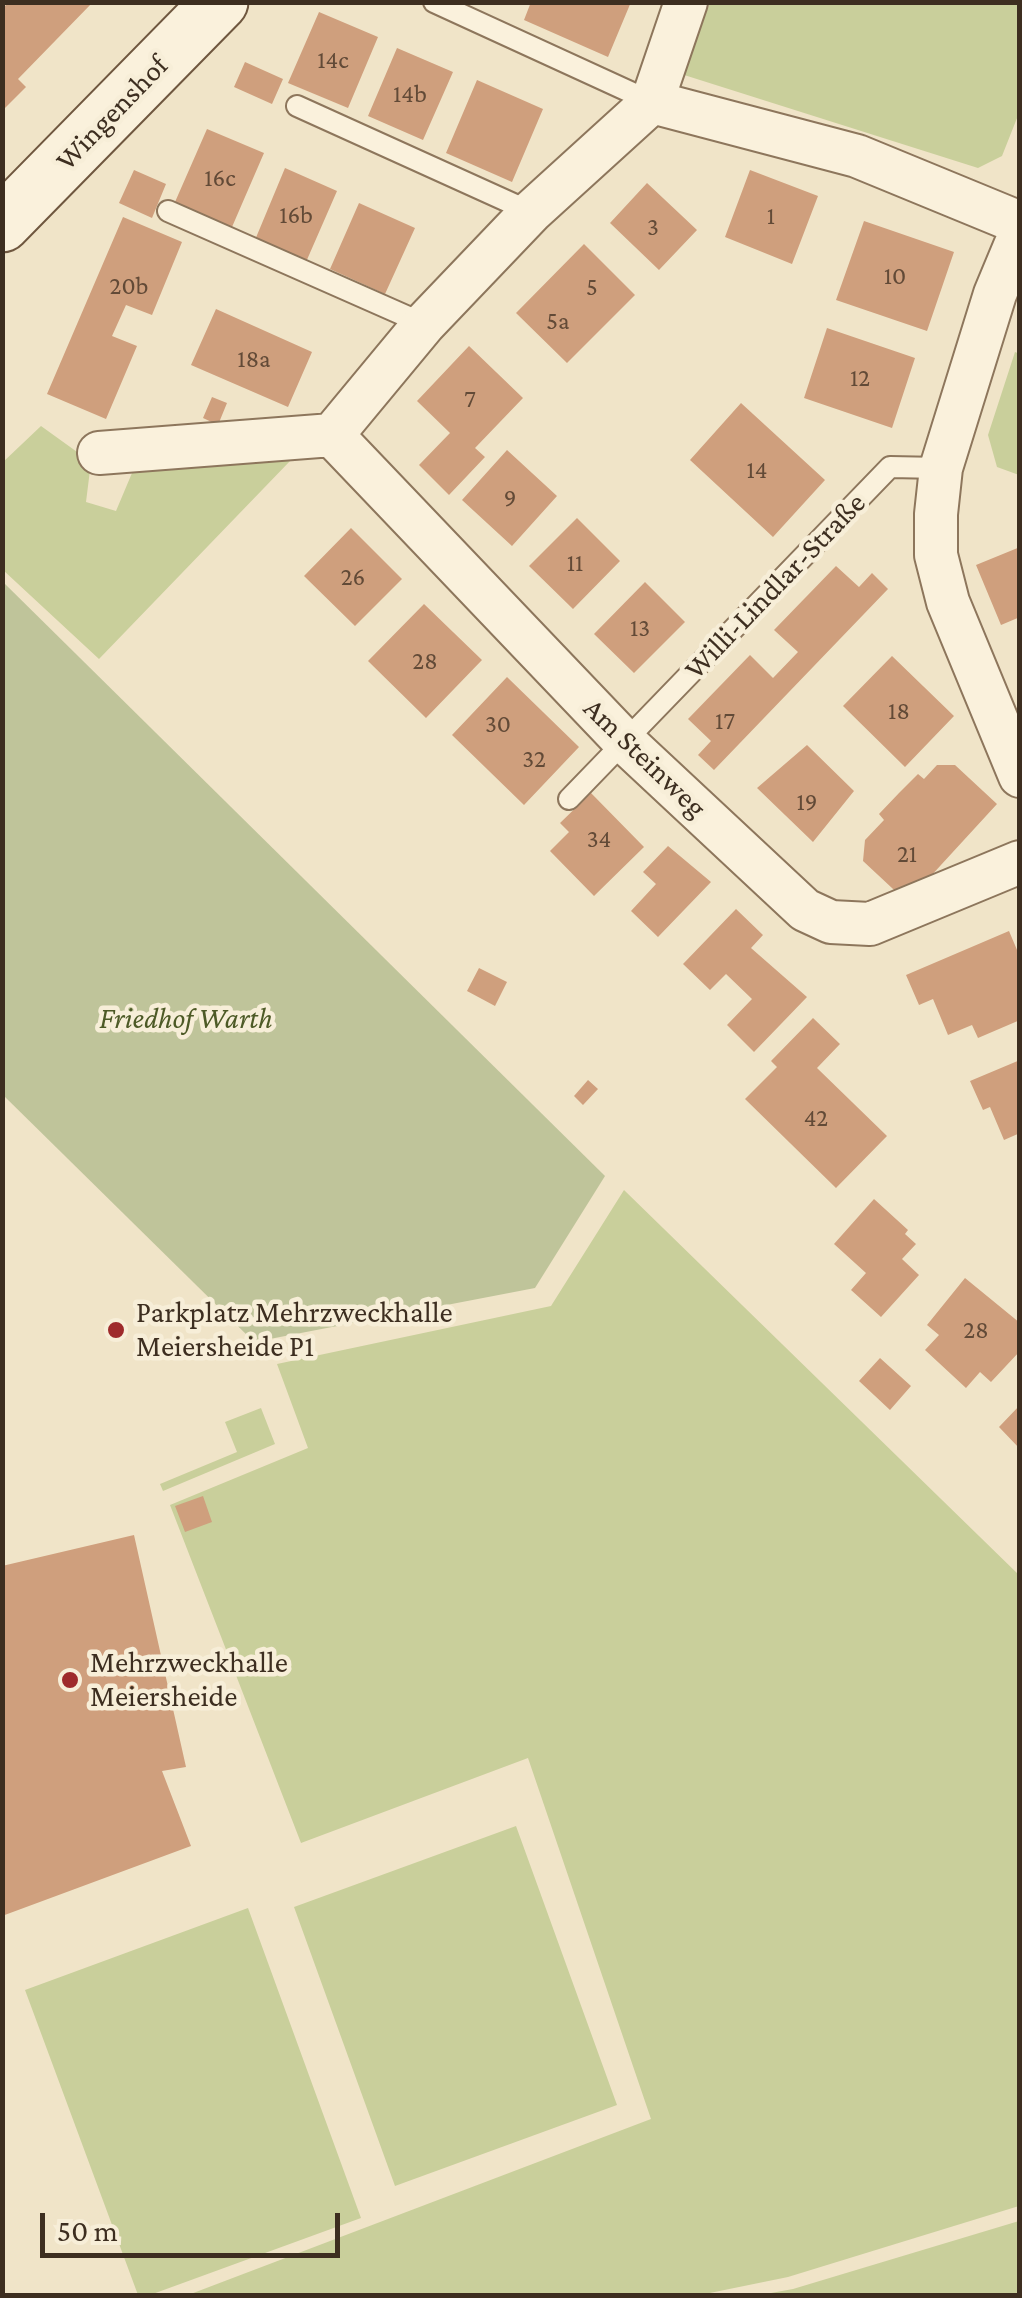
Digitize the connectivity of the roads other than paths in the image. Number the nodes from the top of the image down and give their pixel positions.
1 (220, 2) edge
2 (434, 2) edge
3 (686, 2) edge
4 (652, 102) junction
5 (297, 106) dead end
6 (168, 211) dead end
7 (531, 212) junction
8 (1020, 223) edge
9 (2, 224) edge
10 (1020, 234) edge
11 (424, 324) junction
12 (332, 435) junction
13 (99, 453) dead end
14 (941, 468) junction
15 (624, 742) junction
16 (1020, 776) edge
17 (570, 799) dead end
18 (1020, 862) edge

1 - 9 main road, Wingenshof
2 - 4 lane
3 - 4 street
4 - 7 street
4 - 8 street
5 - 7 lane
6 - 11 lane
7 - 11 street
10 - 14 street
11 - 12 street
12 - 13 street
12 - 15 street, Am Steinweg
14 - 15 lane, Willi-Lindlar-Straße
14 - 16 street
15 - 17 lane, Willi-Lindlar-Straße
15 - 18 street, Am Steinweg

